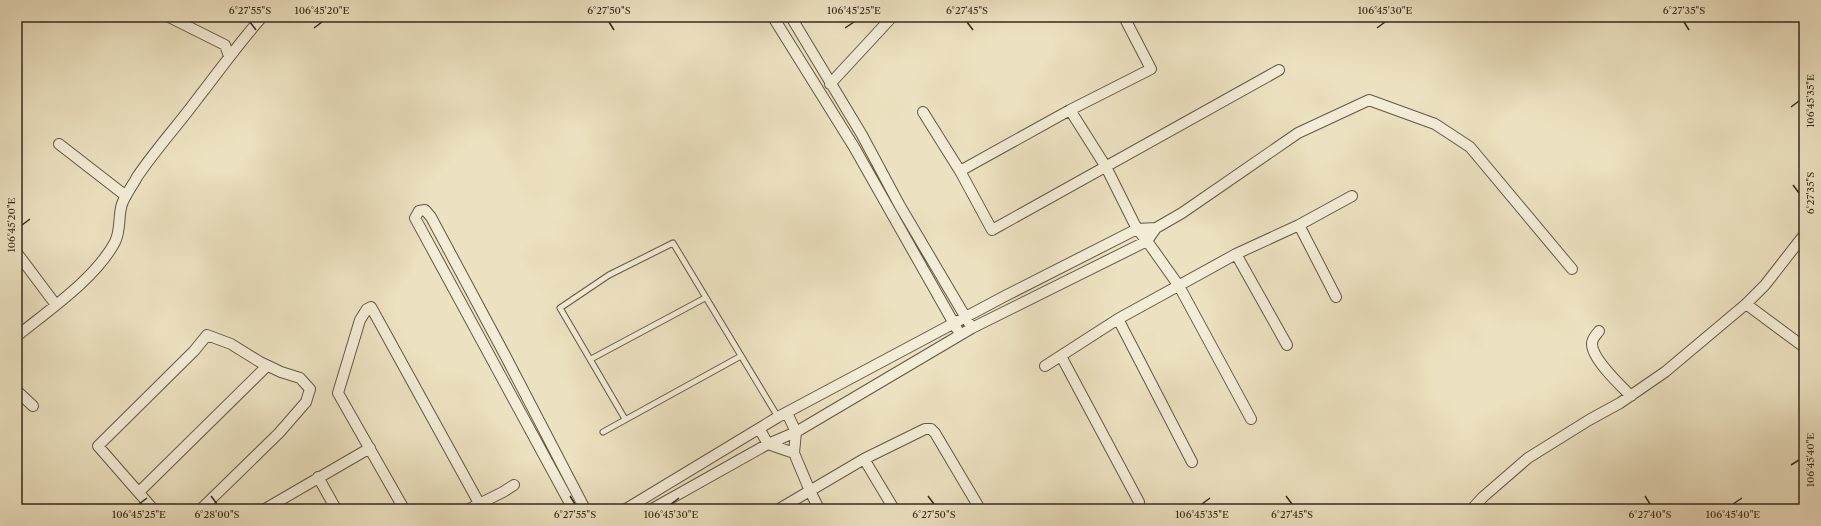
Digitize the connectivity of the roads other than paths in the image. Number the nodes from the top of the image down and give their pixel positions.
1 (169, 17) edge
2 (262, 17) edge
3 (773, 17) edge
4 (791, 17) edge
5 (892, 17) edge
6 (1124, 17) edge
7 (229, 56) junction
8 (1279, 70) dead end
9 (830, 84) junction
10 (1070, 110) junction
11 (923, 112) dead end
12 (59, 144) dead end
13 (1106, 167) junction
14 (960, 171) junction
15 (126, 196) junction
16 (1352, 196) dead end
17 (1299, 225) junction
18 (1156, 228) junction
19 (1137, 229) junction
20 (1804, 235) edge
21 (1147, 241) junction
22 (17, 253) edge
23 (1236, 254) junction
24 (1572, 269) dead end
25 (1179, 286) junction
26 (1336, 297) dead end
27 (705, 298) junction
28 (1746, 304) junction
29 (56, 305) junction
30 (966, 318) junction
31 (1118, 319) junction
32 (954, 323) junction
33 (972, 328) junction
34 (1599, 331) dead end
35 (960, 335) junction
36 (17, 336) edge
37 (1287, 346) dead end
38 (1804, 348) edge
39 (741, 356) junction
40 (1061, 356) junction
41 (591, 359) junction
42 (268, 366) junction
43 (1045, 366) dead end
44 (17, 391) edge
45 (1631, 396) junction
46 (33, 406) dead end
47 (782, 415) junction
48 (625, 419) junction
49 (1251, 419) dead end
50 (760, 430) junction
51 (603, 432) dead end
52 (796, 432) junction
53 (768, 444) junction
54 (370, 448) junction
55 (794, 453) junction
56 (864, 459) junction
57 (1192, 462) dead end
58 (318, 477) junction
59 (514, 485) dead end
60 (810, 491) junction
61 (139, 492) junction
62 (1139, 502) dead end
63 (479, 503) junction
64 (153, 509) edge
65 (201, 509) edge
66 (265, 509) edge
67 (336, 509) edge
68 (404, 509) edge
69 (469, 509) edge
70 (573, 509) edge
71 (585, 509) edge
72 (626, 509) edge
73 (652, 509) edge
74 (779, 509) edge
75 (819, 509) edge
76 (894, 509) edge
77 (980, 509) edge
78 (1472, 509) edge

1 - 7 street
2 - 7 street
3 - 32 street
4 - 9 street
5 - 9 street
6 - 10 street
7 - 15 street
8 - 13 street
9 - 30 street
10 - 13 street
10 - 14 street
11 - 14 street
12 - 15 street
13 - 14 street
13 - 19 street
15 - 29 street
16 - 17 street
17 - 23 street
17 - 26 street
18 - 19 street
18 - 21 street
18 - 24 street
19 - 21 street
19 - 30 street
20 - 28 street
21 - 25 street
21 - 33 street
22 - 29 street
23 - 25 street
23 - 37 street
25 - 31 street
25 - 49 street
27 - 39 lane
27 - 41 lane
27 - 41 lane
28 - 38 street
28 - 45 street
29 - 36 street
30 - 32 street
30 - 33 street
31 - 40 street
31 - 57 street
32 - 35 street
32 - 47 street
33 - 35 street
34 - 45 street
35 - 52 street
39 - 47 lane
39 - 48 lane
40 - 43 street
40 - 62 street
41 - 48 lane
42 - 61 street
42 - 61 street
42 - 65 street
44 - 46 street
45 - 78 street
47 - 50 street
47 - 52 street
48 - 51 lane
50 - 53 street
50 - 72 street
52 - 53 street
52 - 55 street
53 - 55 street
53 - 73 street
54 - 58 street
54 - 63 street
54 - 68 street
55 - 60 street
56 - 60 street
56 - 76 street
56 - 77 street
58 - 66 street
58 - 67 street
59 - 63 street
60 - 74 street
60 - 75 street
61 - 64 street
63 - 69 street
70 - 71 street

